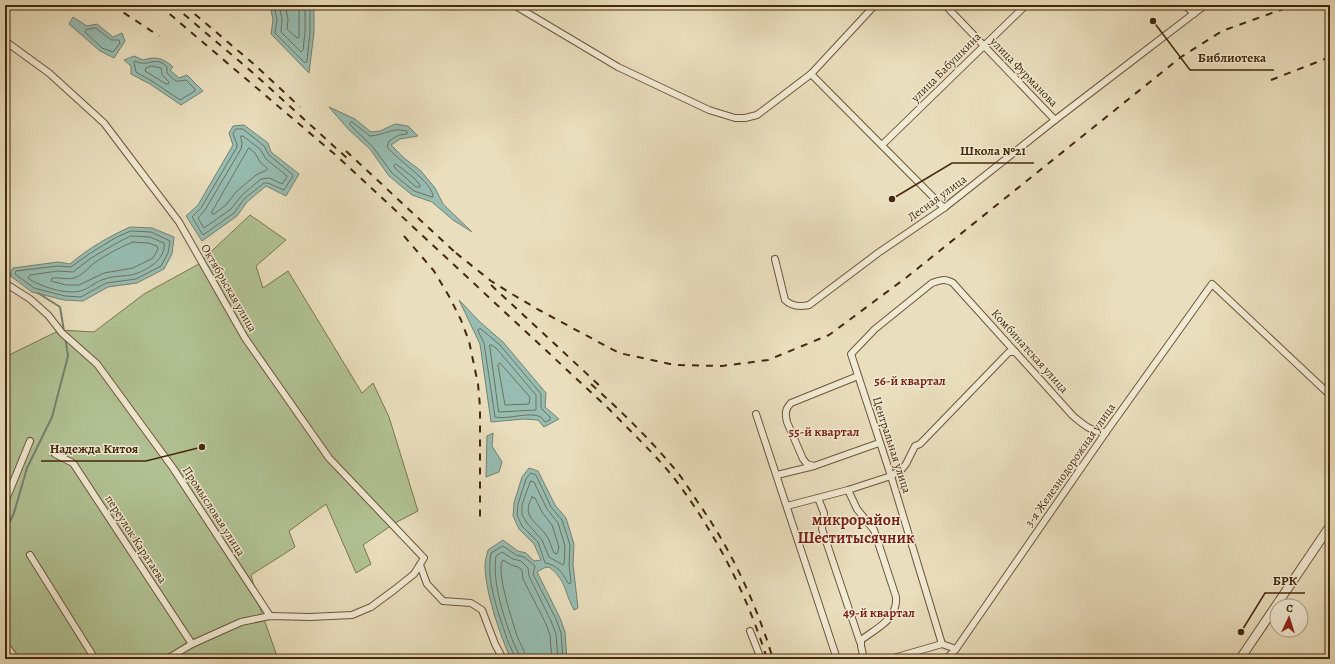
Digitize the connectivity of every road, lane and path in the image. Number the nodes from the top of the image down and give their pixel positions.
1 (514, 5) edge
2 (875, 5) edge
3 (945, 5) edge
4 (1026, 5) edge
5 (1185, 5) edge
6 (1205, 5) edge
7 (1194, 14) junction
8 (5, 41) edge
9 (983, 45) junction
10 (811, 74) junction
11 (1055, 120) junction
12 (882, 145) junction
13 (944, 208) junction
14 (775, 259) dead end
15 (5, 283) edge
16 (1015, 352) junction
17 (851, 354) joint
18 (858, 376) junction
19 (1330, 395) edge
20 (756, 414) dead end
21 (1106, 432) junction
22 (30, 441) dead end
23 (879, 443) junction
24 (55, 454) dead end
25 (814, 466) junction
26 (777, 475) junction
27 (891, 476) junction
28 (848, 490) junction
29 (818, 498) junction
30 (5, 502) edge
31 (787, 506) junction
32 (1330, 526) edge
33 (30, 555) dead end
34 (420, 565) junction
35 (270, 616) junction
36 (750, 631) dead end
37 (860, 642) junction
38 (5, 644) edge
39 (192, 644) junction
40 (942, 644) junction
41 (956, 649) junction
42 (16, 659) edge
43 (95, 659) edge
44 (167, 659) edge
45 (503, 659) edge
46 (761, 659) edge
47 (837, 659) edge
48 (864, 659) edge
49 (890, 659) edge
50 (946, 659) edge
51 (1240, 659) edge

1 - 10 street
2 - 10 street
3 - 9 street, улица Фурманова
4 - 9 street, улица Бабушкина
5 - 7 street
6 - 7 street, Лесная улица
7 - 11 street, Лесная улица
8 - 34 street, Октябрьская улица
9 - 11 street, улица Фурманова
9 - 12 street, улица Бабушкина
10 - 12 street
11 - 13 street, Лесная улица
12 - 13 street
13 - 14 street, Лесная улица
15 - 35 street, Промысловая улица
16 - 17 street, Комбинатская улица
16 - 21 street, Комбинатская улица
16 - 27 street
17 - 18 street, Центральная улица
18 - 23 street, Центральная улица
18 - 25 street
19 - 21 street, 3-я Железнодорожная улица
20 - 26 street
21 - 41 street, 3-я Железнодорожная улица
22 - 30 street
23 - 25 street
23 - 27 street, Центральная улица
24 - 39 street, переулок Каратаева
25 - 26 street
26 - 31 street
27 - 28 street
27 - 40 street, Центральная улица
28 - 29 street
28 - 37 street
29 - 31 street
29 - 37 street
31 - 47 street
32 - 51 street
33 - 43 street
34 - 35 street
34 - 45 street
35 - 39 street
36 - 46 street
37 - 48 street
38 - 42 street
39 - 44 street
40 - 41 street
40 - 49 street
41 - 50 street, 3-я Железнодорожная улица

